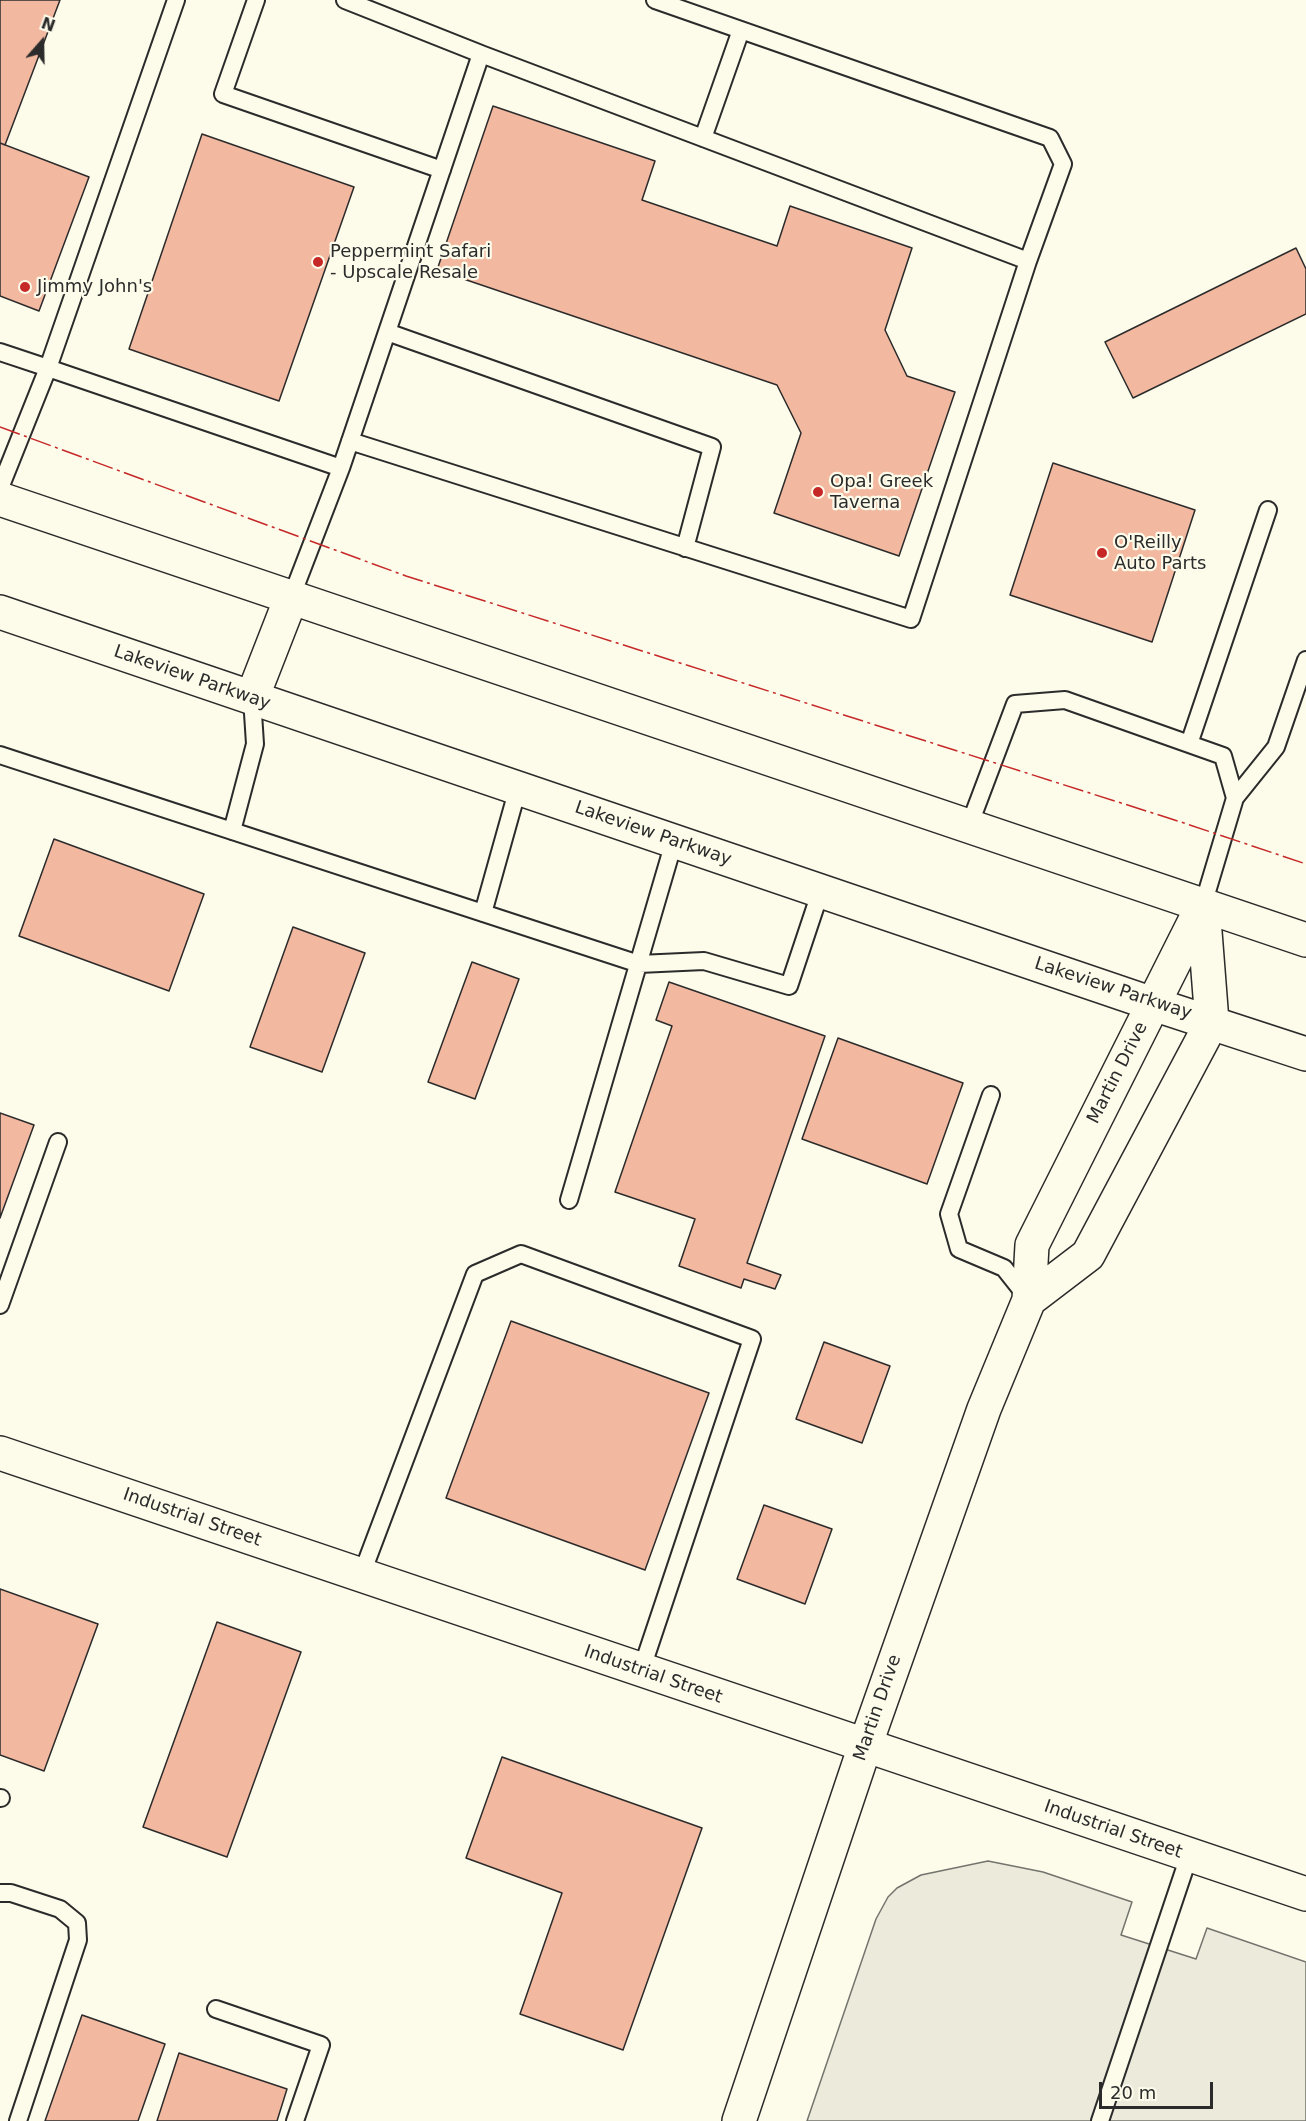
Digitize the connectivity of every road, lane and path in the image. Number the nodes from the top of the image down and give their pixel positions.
1 (176, 0) edge
2 (256, 0) edge
3 (345, 0) edge
4 (655, 0) edge
5 (741, 30) junction
6 (481, 54) junction
7 (703, 138) junction
8 (442, 170) junction
9 (1028, 261) junction
10 (387, 332) junction
11 (0, 352) edge
12 (48, 368) junction
13 (350, 441) junction
14 (341, 468) junction
15 (0, 488) edge
16 (0, 499) edge
17 (1268, 510) dead end
18 (685, 548) junction
19 (291, 598) junction
20 (0, 612) edge
21 (1306, 660) edge
22 (252, 698) junction
23 (1189, 744) junction
24 (0, 754) edge
25 (518, 788) junction
26 (1235, 798) junction
27 (969, 826) junction
28 (232, 831) junction
29 (674, 842) junction
30 (821, 890) junction
31 (1203, 905) junction
32 (483, 914) junction
33 (1306, 940) edge
34 (639, 964) junction
35 (1153, 1004) junction
36 (1212, 1022) junction
37 (1306, 1054) edge
38 (991, 1095) dead end
39 (57, 1142) dead end
40 (569, 1200) dead end
41 (1029, 1300) junction
42 (0, 1305) edge
43 (0, 1453) edge
44 (361, 1576) junction
45 (640, 1671) junction
46 (864, 1746) junction
47 (1189, 1856) junction
48 (0, 1893) edge
49 (1306, 1894) edge
50 (216, 2009) dead end
51 (18, 2121) edge
52 (295, 2121) edge
53 (739, 2121) edge
54 (1100, 2121) edge

1 - 12 lane
2 - 8 lane
3 - 6 lane
4 - 5 lane
5 - 7 lane
5 - 9 lane
6 - 7 lane
6 - 8 lane
7 - 9 lane
8 - 10 lane
9 - 18 lane
10 - 13 lane
10 - 18 lane
11 - 12 lane
12 - 14 lane
12 - 15 lane
13 - 14 lane
13 - 18 lane
14 - 19 lane
16 - 19 street
17 - 23 lane
19 - 22 street
19 - 27 street
20 - 22 street, Lakeview Parkway
21 - 26 lane
22 - 25 street, Lakeview Parkway
22 - 28 lane
23 - 26 lane
23 - 27 lane
24 - 28 lane
25 - 29 street, Lakeview Parkway
25 - 32 lane
26 - 31 lane
27 - 31 street
28 - 32 lane
29 - 30 street, Lakeview Parkway
29 - 34 lane
30 - 34 lane
30 - 35 street, Lakeview Parkway
31 - 33 street
31 - 35 street, Martin Drive
31 - 36 street
32 - 34 lane
34 - 40 lane
35 - 36 street, Lakeview Parkway
35 - 41 street, Martin Drive
36 - 37 street, Lakeview Parkway
36 - 41 street
38 - 41 lane
39 - 42 lane
41 - 46 street, Martin Drive
43 - 44 street, Industrial Street
44 - 45 street, Industrial Street
44 - 45 lane
45 - 46 street, Industrial Street
46 - 47 street, Industrial Street
46 - 53 street, Martin Drive
47 - 49 street, Industrial Street
47 - 54 lane
48 - 51 lane
50 - 52 lane

